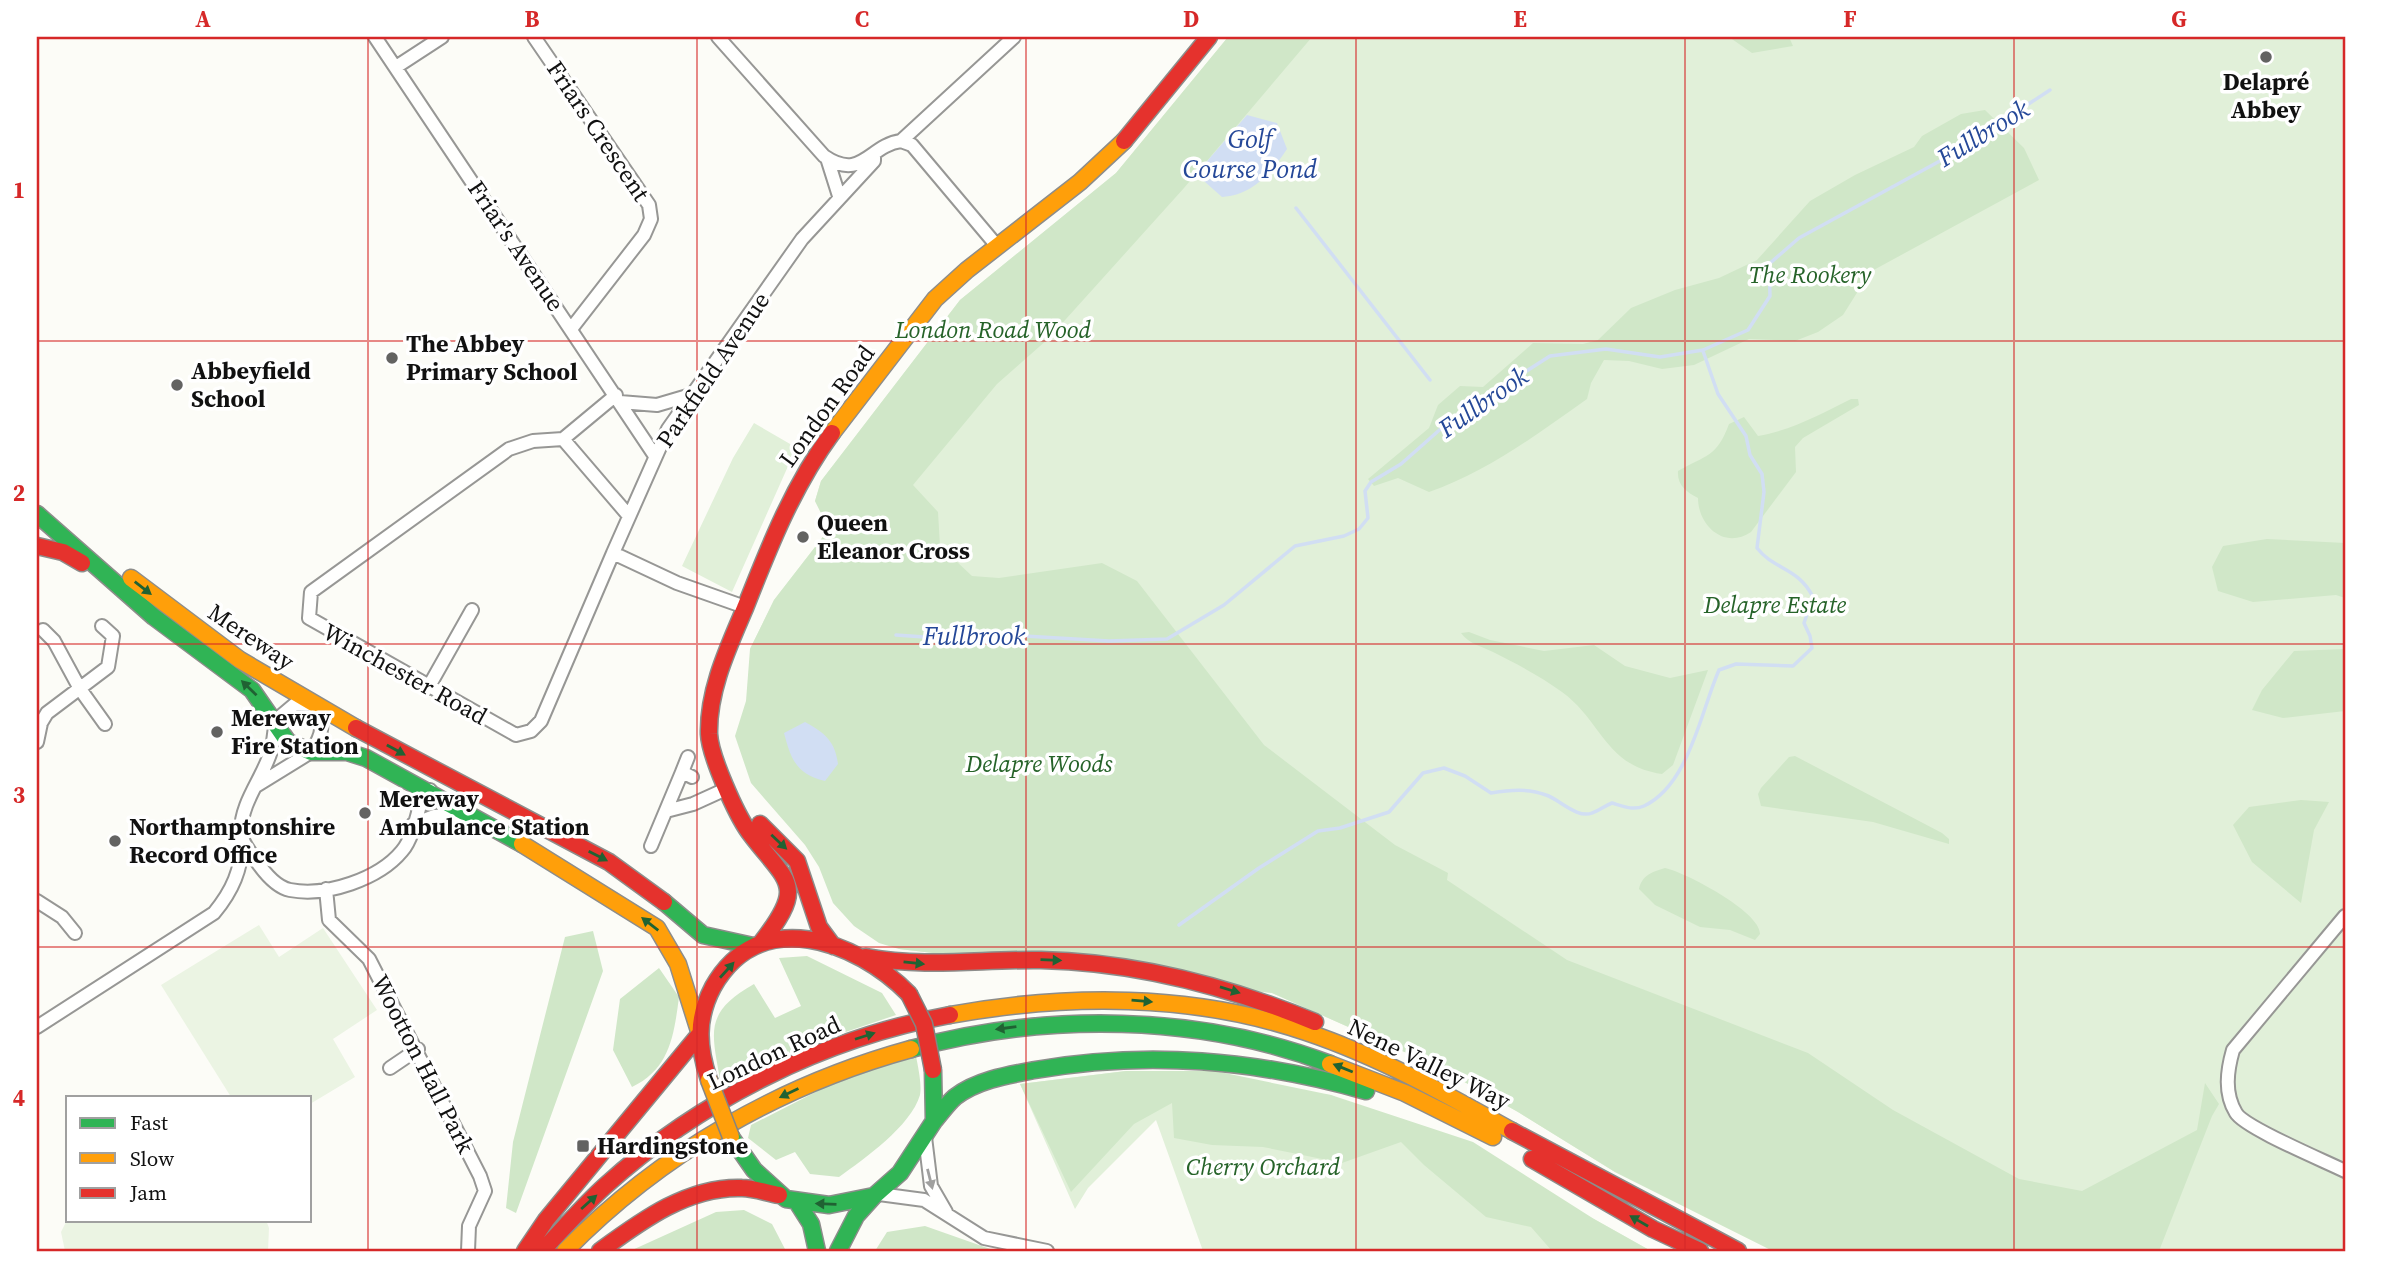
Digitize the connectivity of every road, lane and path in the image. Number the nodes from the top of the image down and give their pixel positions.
1 (374, 37) edge
2 (442, 37) edge
3 (534, 37) edge
4 (1014, 37) edge
5 (1209, 37) edge
6 (724, 39) edge
7 (396, 67) junction
8 (901, 141) junction
9 (874, 156) junction
10 (827, 158) junction
11 (839, 196) junction
12 (997, 246) junction
13 (571, 329) junction
14 (692, 394) junction
15 (618, 399) junction
16 (564, 439) junction
17 (656, 456) junction
18 (37, 494) edge
19 (37, 514) edge
20 (629, 516) junction
21 (37, 546) edge
22 (613, 553) junction
23 (118, 585) junction
24 (745, 607) junction
25 (472, 610) dead end
26 (102, 626) dead end
27 (43, 631) dead end
28 (428, 688) junction
29 (80, 689) junction
30 (312, 705) junction
31 (105, 724) dead end
32 (275, 727) junction
33 (37, 742) edge
34 (311, 752) junction
35 (688, 757) dead end
36 (256, 786) junction
37 (461, 786) junction
38 (424, 791) junction
39 (727, 793) junction
40 (666, 811) junction
41 (483, 823) junction
42 (413, 824) junction
43 (243, 841) junction
44 (651, 846) dead end
45 (326, 889) junction
46 (37, 901) edge
47 (2345, 916) edge
48 (75, 933) dead end
49 (757, 944) junction
50 (833, 946) junction
51 (866, 957) junction
52 (1074, 1000) joint
53 (1074, 1023) joint
54 (37, 1027) edge
55 (699, 1033) junction
56 (418, 1049) junction
57 (390, 1068) dead end
58 (934, 1121) junction
59 (1472, 1126) junction
60 (925, 1137) junction
61 (1556, 1155) junction
62 (2345, 1171) edge
63 (779, 1195) junction
64 (876, 1195) junction
65 (797, 1202) junction
66 (950, 1217) junction
67 (468, 1251) edge
68 (525, 1251) edge
69 (542, 1251) edge
70 (565, 1251) edge
71 (600, 1251) edge
72 (817, 1251) edge
73 (838, 1251) edge
74 (1046, 1251) edge
75 (1700, 1251) edge
76 (1738, 1251) edge

1 - 7 street, Friar's Avenue
2 - 7 street
3 - 13 street, Friars Crescent
4 - 8 street
5 - 12 main road, London Road
6 - 10 street
7 - 13 street, Friar's Avenue
8 - 9 street
8 - 12 street
9 - 10 street
9 - 11 street, Parkfield Avenue
10 - 11 street
11 - 14 street, Parkfield Avenue
12 - 24 main road, London Road
13 - 15 street, Friar's Avenue
14 - 15 street
14 - 17 street, Parkfield Avenue
15 - 16 street
15 - 17 street, Friar's Avenue
16 - 20 street
16 - 28 street, Winchester Road
17 - 20 street, Parkfield Avenue
18 -> 30 main road, Mereway
19 - 23 main road, Mereway
20 - 22 street, Parkfield Avenue
21 - 23 main road
22 - 24 street
22 - 28 street, Winchester Road
32 -> 23 main road, Mereway
24 - 39 main road, London Road
25 - 28 street
26 - 29 street
27 - 29 street
29 - 31 street
29 - 33 street
30 - 32 street
30 - 34 street
30 -> 37 main road, Mereway
32 - 34 main road, Mereway
32 - 36 street
34 - 36 street
34 - 38 main road, Mereway
35 - 40 street
36 - 43 street
37 - 38 street
37 -> 49 main road, Mereway
38 - 41 main road, Mereway
38 - 42 street
39 - 40 street
39 - 49 main road, London Road
39 -> 50 main road, London Road
40 - 44 street
41 - 42 street
55 -> 41 main road, Mereway
42 - 45 street
43 - 45 street
43 - 54 street
45 - 56 street, Wootton Hall Park
46 - 48 street
47 - 62 street
49 - 50 main road, Mereway
55 -> 49 main road, London Road
50 - 51 main road, Mereway
51 - 58 main road, bridge
51 -> 61 main road
52 -> 61 main road, Nene Valley Way
69 -> 52 main road, London Road
59 -> 53 main road, Nene Valley Way
53 -> 70 main road, London Road
55 - 63 main road, Mereway, bridge
55 - 68 main road
56 - 57 street
56 - 67 street, Wootton Hall Park
58 - 59 main road
58 - 60 main road
75 -> 59 main road, Nene Valley Way
60 - 64 main road
60 -> 66 street
61 - 76 main road, Nene Valley Way
63 - 65 main road
63 - 71 main road
64 -> 65 main road
64 - 66 street
64 - 73 main road
65 - 72 main road
66 - 74 street

